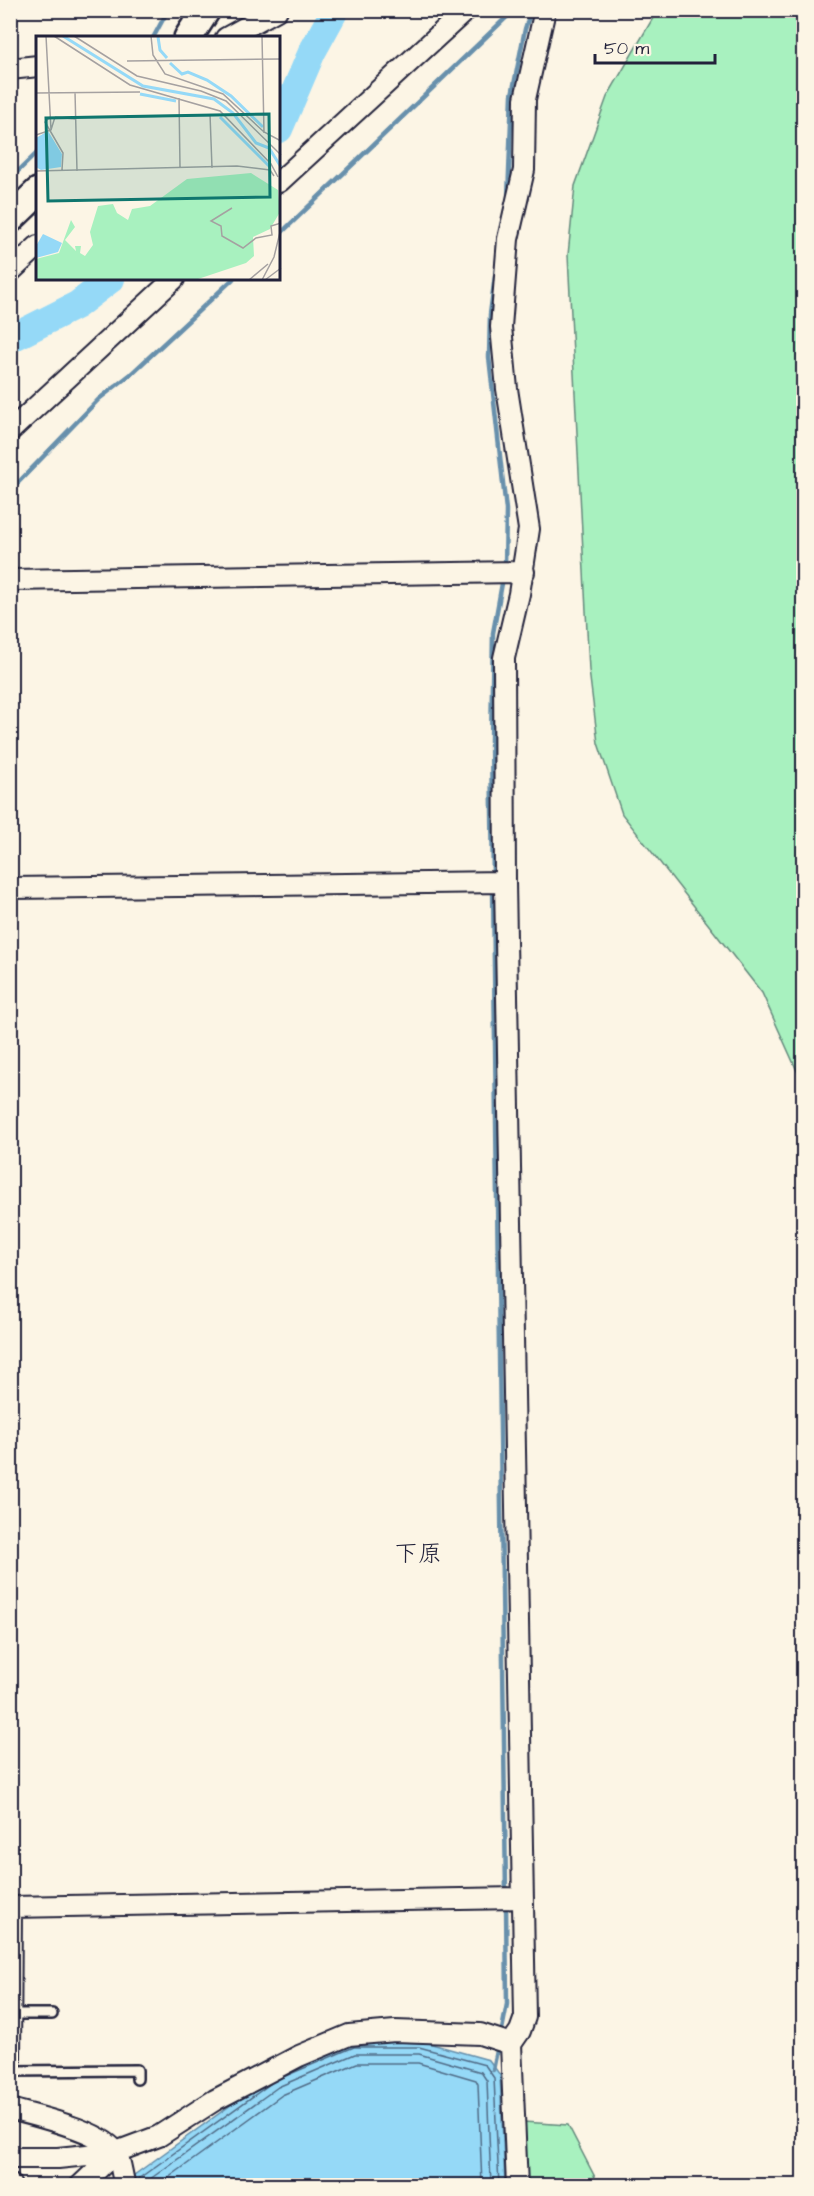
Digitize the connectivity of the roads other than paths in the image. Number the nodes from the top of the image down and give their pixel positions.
1 (206, 10) edge
2 (277, 10) edge
3 (283, 10) edge
4 (466, 10) edge
5 (545, 10) edge
6 (189, 36) edge
7 (230, 36) edge
8 (257, 36) edge
9 (36, 66) edge
10 (10, 69) edge
11 (280, 181) edge
12 (36, 194) edge
13 (10, 219) edge
14 (36, 248) edge
15 (10, 272) edge
16 (173, 280) edge
17 (16, 425) edge
18 (10, 446) edge
19 (524, 572) junction
20 (10, 580) edge
21 (505, 882) junction
22 (10, 888) edge
23 (523, 1898) junction
24 (11, 1907) edge
25 (12, 2014) edge
26 (52, 2014) dead end
27 (511, 2044) junction
28 (10, 2062) edge
29 (10, 2071) edge
30 (137, 2079) dead end
31 (10, 2109) edge
32 (116, 2152) junction
33 (10, 2158) edge
34 (80, 2186) edge
35 (125, 2186) edge
36 (517, 2186) edge

1 - 6 street
2 - 7 street
3 - 8 street
4 - 11 street
5 - 19 street
9 - 10 street
12 - 13 street
14 - 15 street
16 - 17 street
17 - 18 street
19 - 20 street
19 - 21 street
21 - 22 street
21 - 23 street
23 - 24 street
23 - 27 street
24 - 25 street
25 - 26 lane
25 - 28 street
27 - 32 street
27 - 36 street
29 - 30 lane
31 - 32 street
32 - 33 street
32 - 34 street
32 - 35 street

